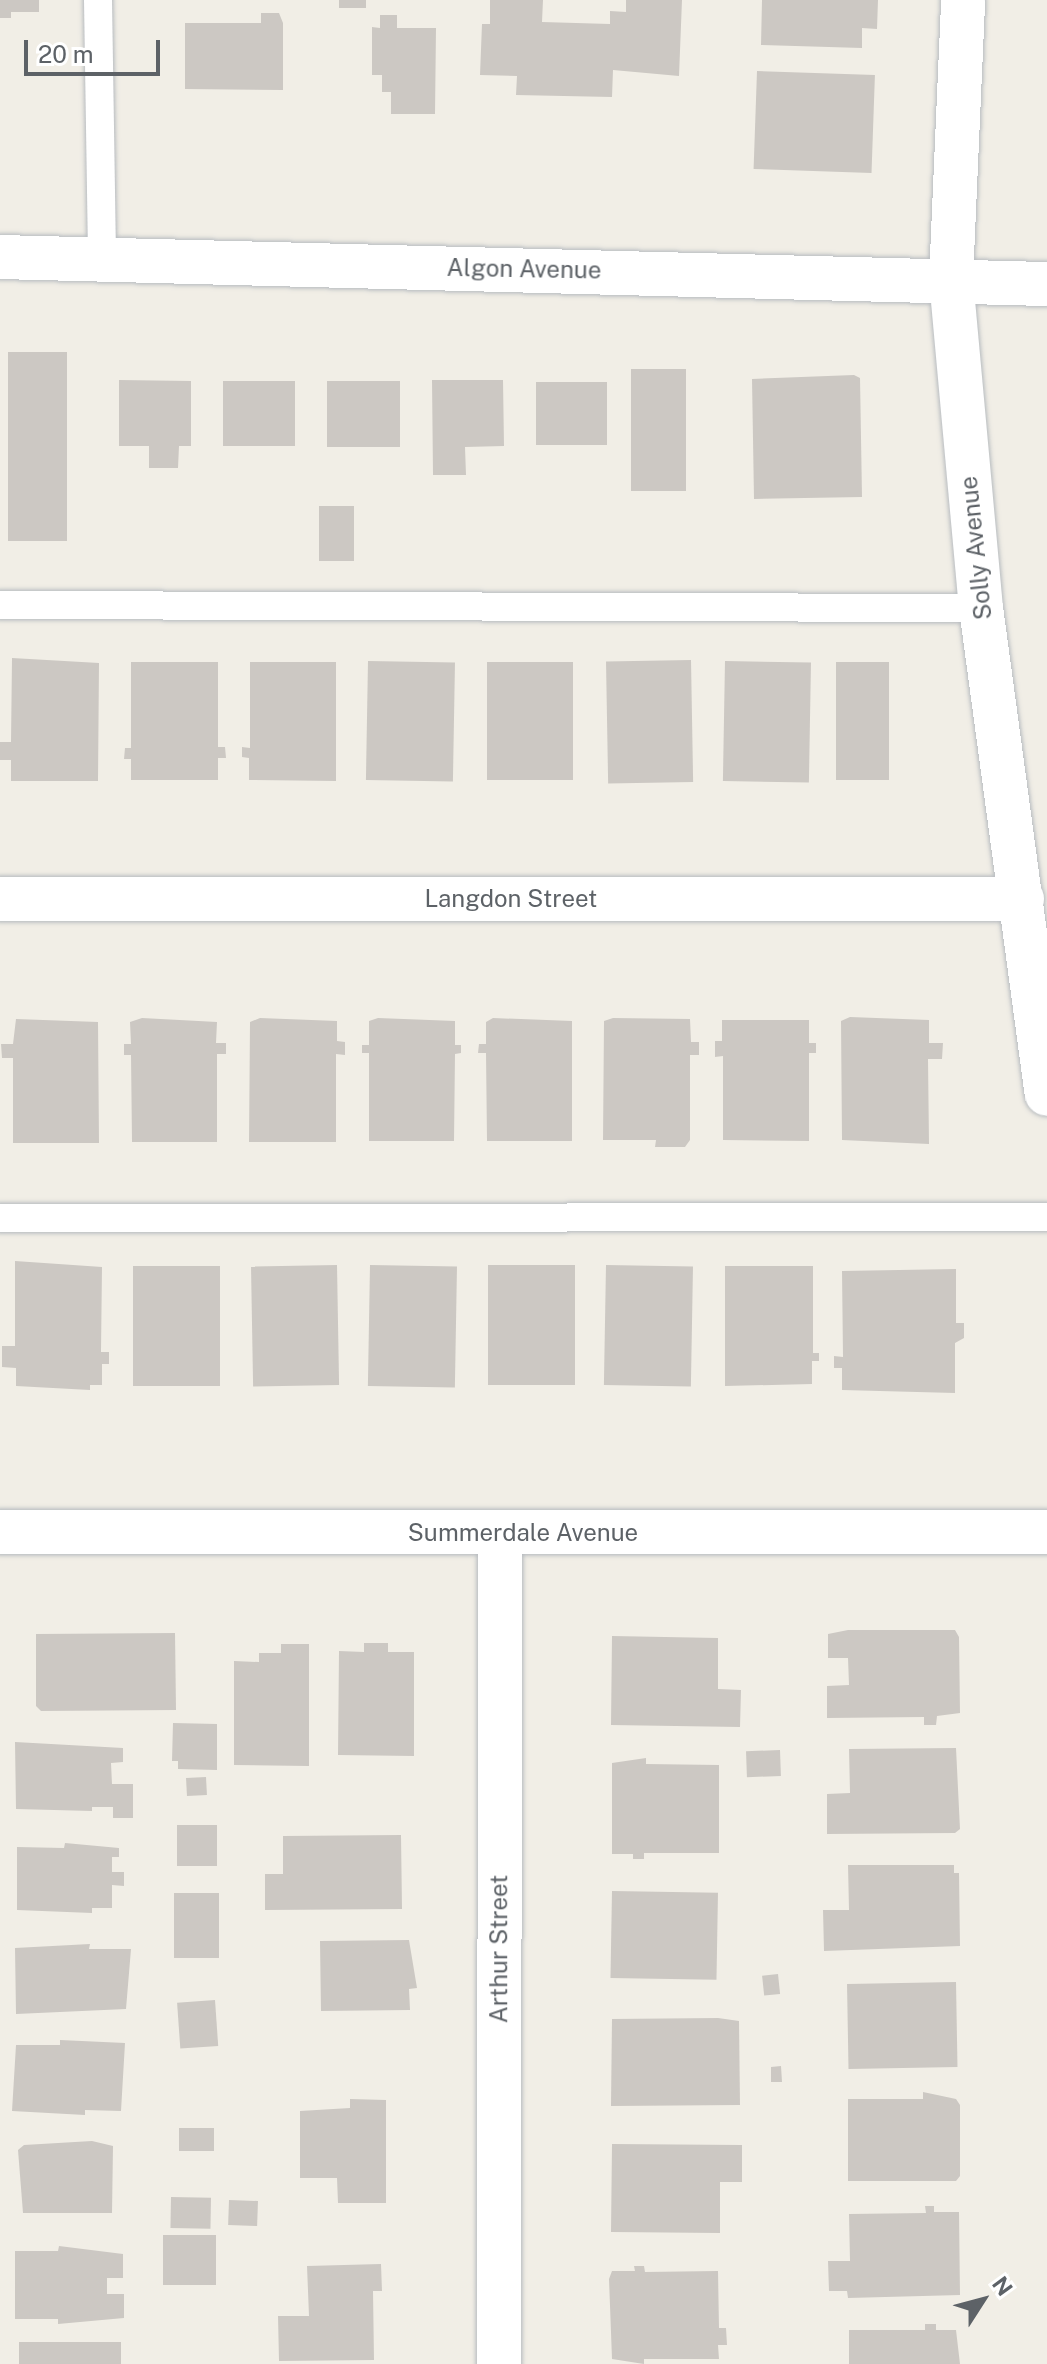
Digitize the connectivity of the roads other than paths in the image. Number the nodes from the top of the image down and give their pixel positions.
1 (98, 0) edge
2 (963, 0) edge
3 (0, 257) edge
4 (102, 259) junction
5 (951, 279) junction
6 (1047, 284) edge
7 (0, 605) edge
8 (981, 608) junction
9 (0, 899) edge
10 (1022, 899) junction
11 (1047, 1094) edge
12 (1047, 1217) edge
13 (0, 1218) edge
14 (0, 1532) edge
15 (1047, 1532) edge
16 (500, 1534) junction
17 (499, 2364) edge

1 - 4 lane
2 - 5 street, Solly Avenue
3 - 4 street, Algon Avenue
4 - 5 street, Algon Avenue
5 - 6 street, Algon Avenue
5 - 8 street, Solly Avenue
7 - 8 lane
8 - 10 street, Solly Avenue
9 - 10 street, Langdon Street
10 - 11 street, Solly Avenue
12 - 13 lane
14 - 16 street, Summerdale Avenue
15 - 16 street, Summerdale Avenue
16 - 17 street, Arthur Street

